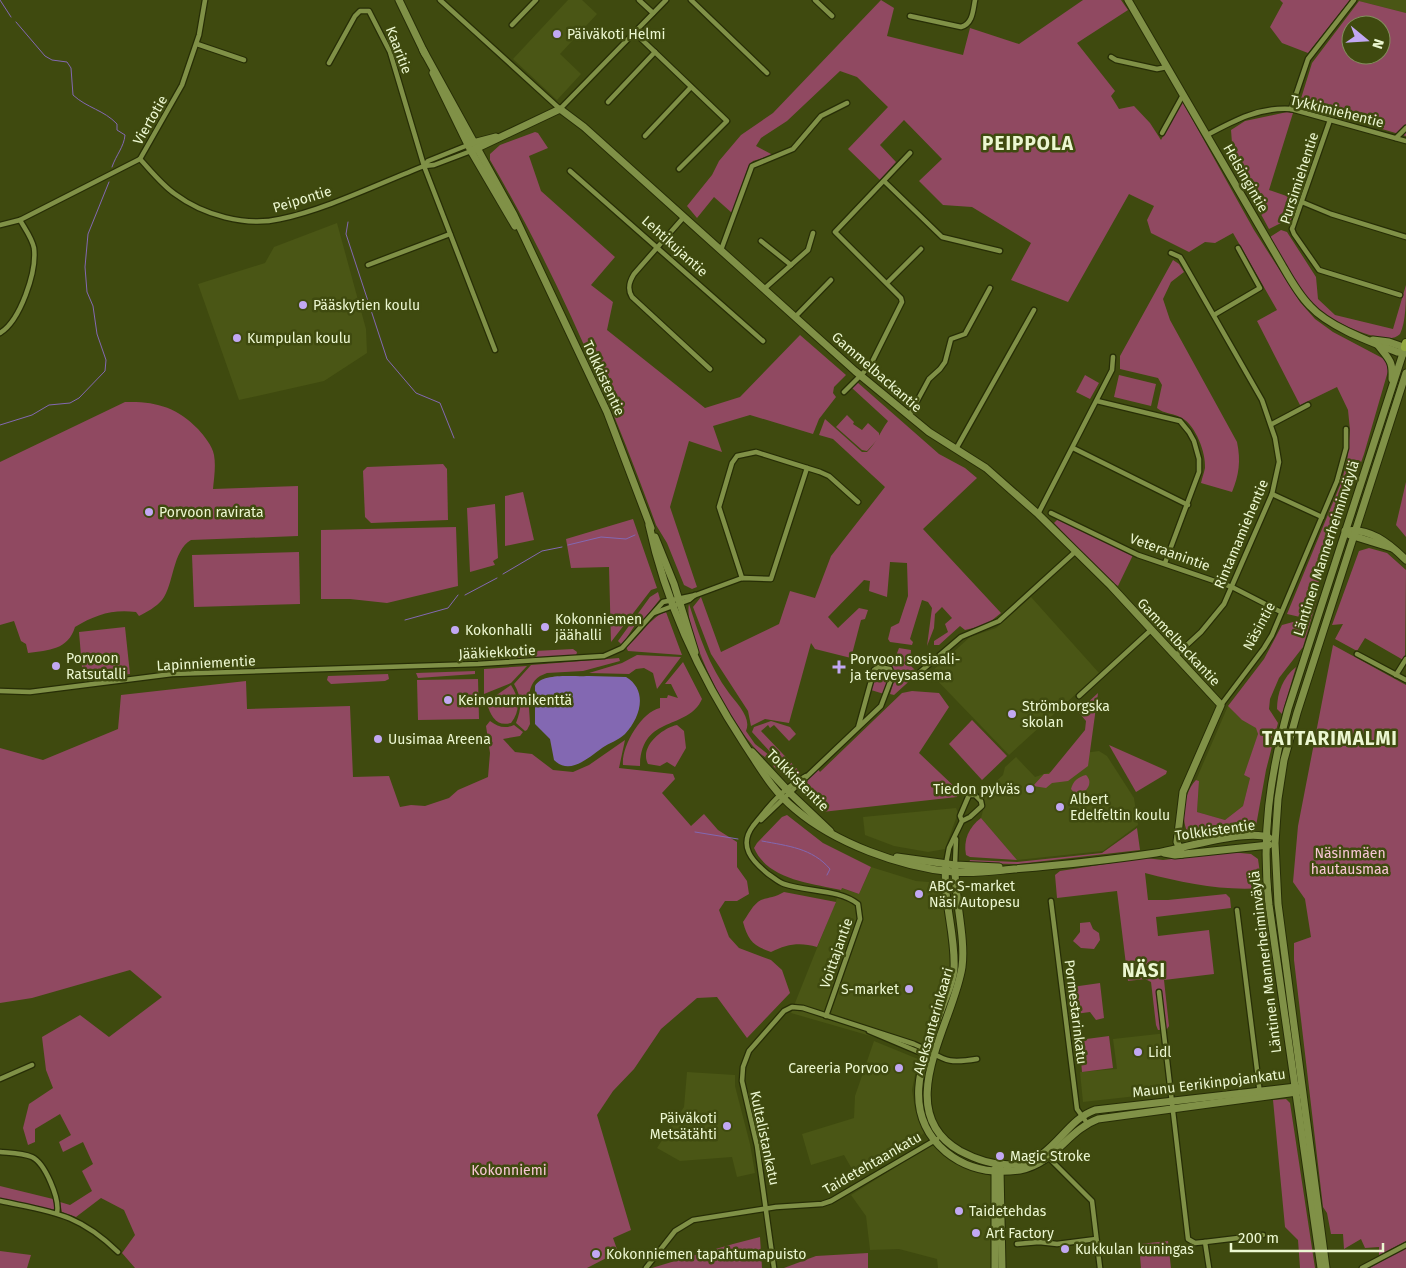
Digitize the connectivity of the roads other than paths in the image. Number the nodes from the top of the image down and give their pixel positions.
1 (205, 0) edge
2 (399, 0) edge
3 (441, 0) edge
4 (536, 0) edge
5 (639, 0) edge
6 (666, 0) edge
7 (691, 0) edge
8 (814, 0) edge
9 (975, 0) edge
10 (1128, 0) edge
11 (1354, 0) edge
12 (653, 13) junction
13 (832, 16) dead end
14 (910, 16) dead end
15 (512, 24) dead end
16 (635, 33) junction
17 (197, 44) junction
18 (655, 52) junction
19 (1111, 56) dead end
20 (244, 60) dead end
21 (329, 63) dead end
22 (1167, 68) junction
23 (767, 73) dead end
24 (691, 87) junction
25 (1183, 95) junction
26 (608, 102) dead end
27 (847, 103) dead end
28 (560, 109) junction
29 (1291, 109) junction
30 (1330, 120) junction
31 (1406, 128) edge
32 (1162, 133) dead end
33 (1207, 135) junction
34 (645, 136) dead end
35 (1396, 138) junction
36 (1406, 141) edge
37 (473, 147) junction
38 (910, 153) dead end
39 (140, 159) junction
40 (424, 166) junction
41 (679, 169) dead end
42 (570, 171) dead end
43 (884, 181) junction
44 (1302, 202) junction
45 (683, 218) junction
46 (20, 220) junction
47 (0, 225) edge
48 (450, 234) junction
49 (813, 234) dead end
50 (1406, 238) edge
51 (761, 241) dead end
52 (658, 246) junction
53 (1238, 248) dead end
54 (721, 250) junction
55 (921, 250) dead end
56 (1000, 251) dead end
57 (1171, 253) dead end
58 (368, 265) dead end
59 (790, 265) junction
60 (830, 280) dead end
61 (887, 283) junction
62 (990, 288) dead end
63 (764, 289) junction
64 (1400, 295) dead end
65 (1034, 310) dead end
66 (1214, 315) junction
67 (795, 317) junction
68 (0, 332) edge
69 (763, 340) dead end
70 (1370, 340) junction
71 (1378, 345) junction
72 (1405, 349) edge
73 (495, 350) dead end
74 (1113, 357) dead end
75 (710, 368) dead end
76 (1406, 374) edge
77 (861, 376) junction
78 (1391, 388) junction
79 (844, 392) dead end
80 (1097, 401) junction
81 (1308, 405) dead end
82 (909, 416) junction
83 (1272, 424) junction
84 (1346, 429) dead end
85 (1073, 448) junction
86 (956, 449) junction
87 (807, 468) junction
88 (1272, 494) junction
89 (858, 502) dead end
90 (1188, 505) junction
91 (1051, 513) dead end
92 (1038, 514) junction
93 (1322, 517) junction
94 (1356, 529) junction
95 (1345, 531) junction
96 (1354, 537) junction
97 (1395, 549) junction
98 (1076, 551) junction
99 (1406, 560) edge
100 (1165, 563) junction
101 (742, 578) junction
102 (1232, 587) junction
103 (676, 601) junction
104 (1281, 612) junction
105 (1151, 630) junction
106 (1356, 654) dead end
107 (1176, 655) junction
108 (1406, 659) edge
109 (414, 666) joint
110 (920, 672) dead end
111 (1396, 675) junction
112 (1406, 680) edge
113 (0, 691) edge
114 (1080, 696) dead end
115 (1221, 705) junction
116 (858, 728) junction
117 (746, 746) junction
118 (788, 791) junction
119 (782, 797) junction
120 (962, 821) junction
121 (832, 833) junction
122 (957, 833) junction
123 (1266, 836) junction
124 (1275, 843) junction
125 (1181, 847) junction
126 (1266, 847) junction
127 (1158, 853) junction
128 (1182, 854) junction
129 (946, 868) junction
130 (955, 869) junction
131 (1050, 901) dead end
132 (1237, 910) dead end
133 (1159, 992) dead end
134 (826, 1016) junction
135 (926, 1052) junction
136 (934, 1056) junction
137 (978, 1059) dead end
138 (32, 1066) dead end
139 (0, 1079) edge
140 (1294, 1089) junction
141 (1301, 1089) junction
142 (1260, 1093) junction
143 (1172, 1104) junction
144 (1085, 1119) junction
145 (942, 1136) junction
146 (935, 1140) junction
147 (0, 1152) edge
148 (1047, 1155) junction
149 (998, 1164) junction
150 (998, 1172) junction
151 (0, 1201) edge
152 (767, 1208) junction
153 (57, 1213) junction
154 (1263, 1235) dead end
155 (1096, 1238) junction
156 (1205, 1242) junction
157 (1017, 1244) dead end
158 (1406, 1245) edge
159 (118, 1252) dead end
160 (646, 1268) edge
161 (774, 1268) edge
162 (995, 1268) edge
163 (1002, 1268) edge
164 (1100, 1268) edge
165 (1209, 1268) edge
166 (1321, 1268) edge
167 (1326, 1268) edge
168 (1362, 1268) edge

1 - 17 street, Viertotie
2 - 37 street, Tolkkistentie
3 - 28 street
4 - 15 street
5 - 12 street
6 - 12 street
7 - 23 street
8 - 13 street
9 - 14 street
10 - 22 street, Helsingintie
11 - 29 street
12 - 16 street
16 - 18 street
16 - 28 street
17 - 20 street
17 - 39 street, Viertotie
18 - 24 street
18 - 26 street
19 - 22 street
21 - 40 street, Kaaritie
22 - 25 street, Helsingintie
24 - 34 street
24 - 41 street
25 - 32 street
25 - 33 street, Helsingintie
27 - 54 street
28 - 37 street
28 - 45 street, Gammelbackantie
29 - 30 street, Tykkimiehentie
29 - 33 street, Tykkimiehentie
30 - 35 street, Tykkimiehentie
30 - 44 street, Pursimiehentie
31 - 35 street
33 - 70 street, Helsingintie
35 - 36 street, Tykkimiehentie
37 - 40 street, Peipontie
37 - 103 street, Tolkkistentie
38 - 43 street
39 - 40 street, Peipontie
39 - 46 street, Viertotie
40 - 48 street
42 - 52 street, Lehtikujantie
43 - 56 street
43 - 61 street
44 - 50 street
44 - 64 street, Pursimiehentie
45 - 52 street
45 - 54 street, Gammelbackantie
46 - 47 street, Viertotie
46 - 68 street
48 - 58 street
48 - 73 street
49 - 59 street
51 - 59 street
52 - 69 street, Lehtikujantie
52 - 75 street
53 - 66 street
54 - 63 street, Gammelbackantie
55 - 61 street
57 - 66 street, Rintamamiehentie
59 - 63 street
60 - 67 street
61 - 77 street
62 - 82 street
63 - 67 street, Gammelbackantie
65 - 86 street
66 - 83 street, Rintamamiehentie
67 - 77 street, Gammelbackantie
70 - 71 street, Helsingintie
70 - 72 street, Helsingintie
71 - 72 street, Helsingintie
71 - 78 street, Helsingintie
72 - 78 street, Läntinen Mannerheiminväylä
74 - 80 street
76 - 94 street, Läntinen Mannerheiminväylä
77 - 79 street
77 - 82 street, Gammelbackantie
78 - 95 street, Läntinen Mannerheiminväylä
80 - 85 street
80 - 90 street
81 - 83 street
82 - 86 street, Gammelbackantie
83 - 88 street, Rintamamiehentie
84 - 93 street, Näsintie
85 - 90 street
85 - 92 street
86 - 92 street, Gammelbackantie
87 - 89 street
87 - 101 street
87 - 101 street
88 - 93 street
88 - 102 street, Rintamamiehentie
90 - 100 street
91 - 100 street, Veteraanintie
92 - 98 street, Gammelbackantie
93 - 104 street, Näsintie
94 - 95 street
94 - 96 street, Läntinen Mannerheiminväylä
94 - 97 street
95 - 96 street
95 - 123 street, Läntinen Mannerheiminväylä
96 - 97 street
96 - 124 street, Läntinen Mannerheiminväylä
97 - 99 street
98 - 105 street, Gammelbackantie
98 - 110 street
100 - 102 street, Veteraanintie
101 - 103 street, Jääkiekkotie
102 - 104 street, Veteraanintie
102 - 107 street, Rintamamiehentie
103 - 109 street, Jääkiekkotie
103 - 117 street, Tolkkistentie
104 - 115 street, Näsintie
105 - 107 street, Gammelbackantie
105 - 114 street
106 - 111 street
107 - 115 street, Gammelbackantie
108 - 111 street
109 - 113 street, Lapinniementie
111 - 112 street
115 - 125 street, Näsintie
116 - 116 street, Voittajantie
116 - 118 street, Voittajantie
117 - 118 street, Tolkkistentie
117 - 119 street, Tolkkistentie
118 - 119 street, Voittajantie
118 - 121 street, Tolkkistentie
119 - 121 street, Tolkkistentie
119 - 134 street, Voittajantie
120 - 120 street
120 - 122 street
121 - 129 street, Tolkkistentie
122 - 129 street
122 - 130 street
123 - 124 street, Tolkkistentie
123 - 125 street, Tolkkistentie
123 - 126 street, Läntinen Mannerheiminväylä
124 - 126 street, Tolkkistentie
124 - 141 street, Läntinen Mannerheiminväylä
125 - 127 street, Tolkkistentie
125 - 128 street, Näsintie
126 - 128 street, Tolkkistentie
126 - 140 street, Läntinen Mannerheiminväylä
127 - 128 street, Tolkkistentie
127 - 130 street, Tolkkistentie
129 - 130 street, Tolkkistentie
129 - 135 street, Aleksanterinkaari
130 - 136 street, Aleksanterinkaari
131 - 144 street, Pormestarinkatu
132 - 142 street
133 - 143 street
134 - 135 street, Kultalistankatu
134 - 152 street, Kultalistankatu
135 - 136 street
135 - 146 street, Aleksanterinkaari
136 - 137 street
136 - 145 street, Aleksanterinkaari
138 - 139 street
140 - 141 street, Maunu Eerikinpojankatu
140 - 142 street, Maunu Eerikinpojankatu
140 - 166 street, Läntinen Mannerheiminväylä
141 - 167 street, Läntinen Mannerheiminväylä
142 - 143 street, Maunu Eerikinpojankatu
143 - 144 street, Maunu Eerikinpojankatu
143 - 156 street
144 - 148 street, Aleksanterinkaari
145 - 146 street, Taidetehtaankatu
145 - 149 street, Aleksanterinkaari
146 - 150 street, Aleksanterinkaari
146 - 152 street, Taidetehtaankatu
147 - 153 street
148 - 149 street, Aleksanterinkaari
148 - 150 street, Aleksanterinkaari
148 - 155 street
149 - 150 street
150 - 162 street
150 - 163 street
151 - 153 street
152 - 160 street, Taidetehtaankatu
152 - 161 street, Kultalistankatu
153 - 159 street
154 - 156 street
155 - 157 street
155 - 164 street
156 - 165 street
158 - 168 street

